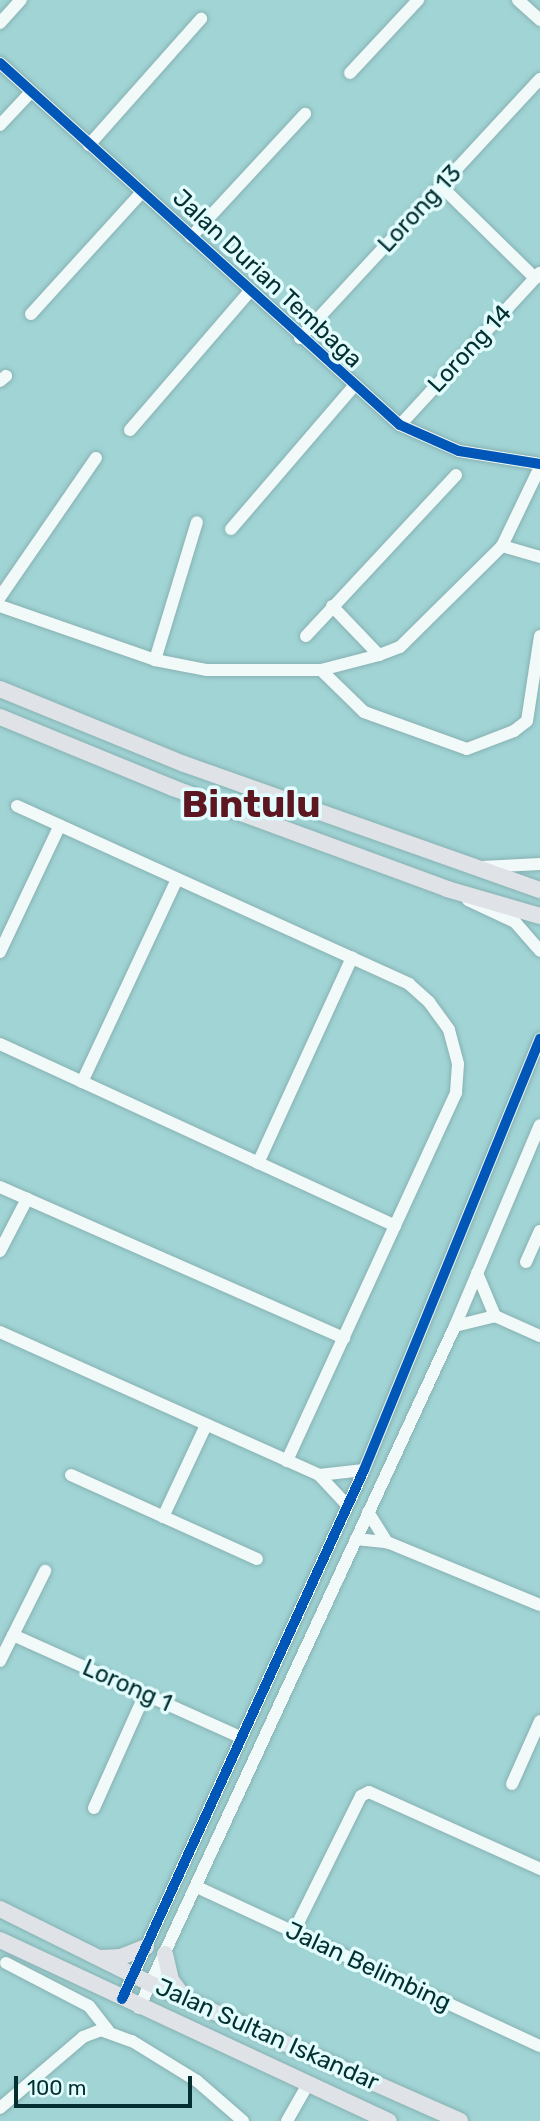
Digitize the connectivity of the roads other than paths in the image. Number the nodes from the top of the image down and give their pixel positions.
1 (20, 0) edge
2 (418, 0) edge
3 (518, 0) edge
4 (201, 19) dead end
5 (540, 20) edge
6 (0, 23) edge
7 (0, 63) edge
8 (350, 73) dead end
9 (540, 79) edge
10 (31, 92) junction
11 (305, 114) dead end
12 (0, 125) edge
13 (89, 145) junction
14 (441, 186) junction
15 (142, 192) junction
16 (191, 237) junction
17 (538, 276) edge
18 (250, 291) junction
19 (31, 314) dead end
20 (300, 338) junction
21 (353, 387) junction
22 (400, 425) junction
23 (130, 430) dead end
24 (96, 458) dead end
25 (540, 465) edge
26 (456, 475) dead end
27 (197, 522) dead end
28 (230, 528) dead end
29 (502, 546) junction
30 (540, 557) edge
31 (0, 597) edge
32 (0, 606) edge
33 (332, 606) junction
34 (306, 636) dead end
35 (540, 636) edge
36 (379, 655) junction
37 (155, 660) junction
38 (321, 670) junction
39 (0, 689) edge
40 (0, 717) edge
41 (17, 806) dead end
42 (60, 825) junction
43 (540, 864) edge
44 (471, 867) junction
45 (177, 879) junction
46 (447, 889) junction
47 (540, 890) edge
48 (540, 916) edge
49 (540, 951) edge
50 (0, 952) edge
51 (352, 958) junction
52 (540, 1038) edge
53 (0, 1044) edge
54 (82, 1082) junction
55 (540, 1125) edge
56 (258, 1163) junction
57 (0, 1187) edge
58 (27, 1199) junction
59 (395, 1226) junction
60 (540, 1231) edge
61 (0, 1251) edge
62 (526, 1262) dead end
63 (477, 1273) junction
64 (495, 1316) junction
65 (455, 1326) junction
66 (0, 1332) edge
67 (540, 1336) edge
68 (344, 1338) junction
69 (206, 1424) junction
70 (287, 1461) junction
71 (364, 1470) junction
72 (71, 1475) dead end
73 (318, 1475) junction
74 (347, 1505) junction
75 (368, 1512) junction
76 (163, 1517) junction
77 (356, 1539) junction
78 (387, 1542) junction
79 (257, 1559) dead end
80 (46, 1571) dead end
81 (540, 1605) edge
82 (13, 1635) junction
83 (0, 1661) edge
84 (145, 1694) junction
85 (540, 1721) edge
86 (240, 1737) junction
87 (512, 1784) dead end
88 (94, 1808) dead end
89 (540, 1868) edge
90 (197, 1887) junction
91 (0, 1909) edge
92 (293, 1933) junction
93 (0, 1940) edge
94 (146, 1947) junction
95 (165, 1954) junction
96 (95, 1957) junction
97 (6, 1963) dead end
98 (134, 1975) junction
99 (151, 1984) junction
100 (122, 1999) junction
101 (187, 2000) junction
102 (139, 2008) junction
103 (107, 2030) junction
104 (540, 2046) edge
105 (308, 2084) junction
106 (0, 2108) edge
107 (243, 2121) edge
108 (288, 2121) edge
109 (389, 2121) edge
110 (460, 2121) edge

1 - 6 street
2 - 8 street
3 - 5 street
4 - 13 street
7 - 10 street, Jalan Durian Tembaga
9 - 14 street, Lorong 13
10 - 12 street
10 - 13 street, Jalan Durian Tembaga
11 - 16 street
13 - 15 street, Jalan Durian Tembaga
14 - 17 street
14 - 20 street, Lorong 13
15 - 16 street, Jalan Durian Tembaga
15 - 19 street
16 - 18 street, Jalan Durian Tembaga
17 - 22 street, Lorong 14
18 - 20 street, Jalan Durian Tembaga
18 - 23 street
20 - 21 street, Jalan Durian Tembaga
21 - 22 street, Jalan Durian Tembaga
21 - 28 street
22 - 25 street, Jalan Durian Tembaga
24 - 31 street
25 - 29 street
26 - 33 street
27 - 37 street
29 - 30 street
29 - 36 street
32 - 37 street
33 - 34 street
33 - 36 street
35 - 38 street
36 - 38 street
37 - 38 street
39 - 44 main road
40 - 46 main road
41 - 42 street
42 - 45 street
42 - 50 street
43 - 44 street
44 - 47 main road
45 - 51 street
45 - 54 street
46 - 48 main road
46 - 49 street
51 - 56 street
51 - 59 street
52 - 71 street
53 - 54 street
54 - 56 street
55 - 63 street
56 - 59 street
57 - 58 street
58 - 61 street
58 - 68 street
59 - 68 street
60 - 62 street
63 - 64 street
63 - 65 street
64 - 65 street
64 - 67 street
65 - 75 street
66 - 69 street
68 - 70 street
69 - 70 street
69 - 76 street
70 - 73 street
71 - 73 street
71 - 74 street
72 - 76 street
73 - 74 street
74 - 86 street
75 - 77 street
75 - 78 street
76 - 79 street
77 - 78 street
77 - 90 street
78 - 81 street
80 - 82 street
82 - 83 street
82 - 84 street, Lorong 1
84 - 86 street, Lorong 1
84 - 88 street
85 - 87 street
86 - 94 street
89 - 92 street
90 - 92 street, Jalan Belimbing
90 - 95 street
91 - 96 main road, Jalan Sultan Iskandar
92 - 104 street, Jalan Belimbing
93 - 100 main road, Jalan Sultan Iskandar
94 - 96 main road
94 - 98 street
95 - 99 street
95 - 101 main road
96 - 98 main road, Jalan Sultan Iskandar
97 - 103 street
98 - 99 main road, Jalan Sultan Iskandar
98 - 100 street
99 - 101 main road, Jalan Sultan Iskandar
99 - 102 street
100 - 102 main road, Jalan Sultan Iskandar
101 - 110 main road, Jalan Sultan Iskandar
102 - 105 main road, Jalan Sultan Iskandar
103 - 106 street
103 - 107 street
105 - 108 street
105 - 109 main road, Jalan Sultan Iskandar

